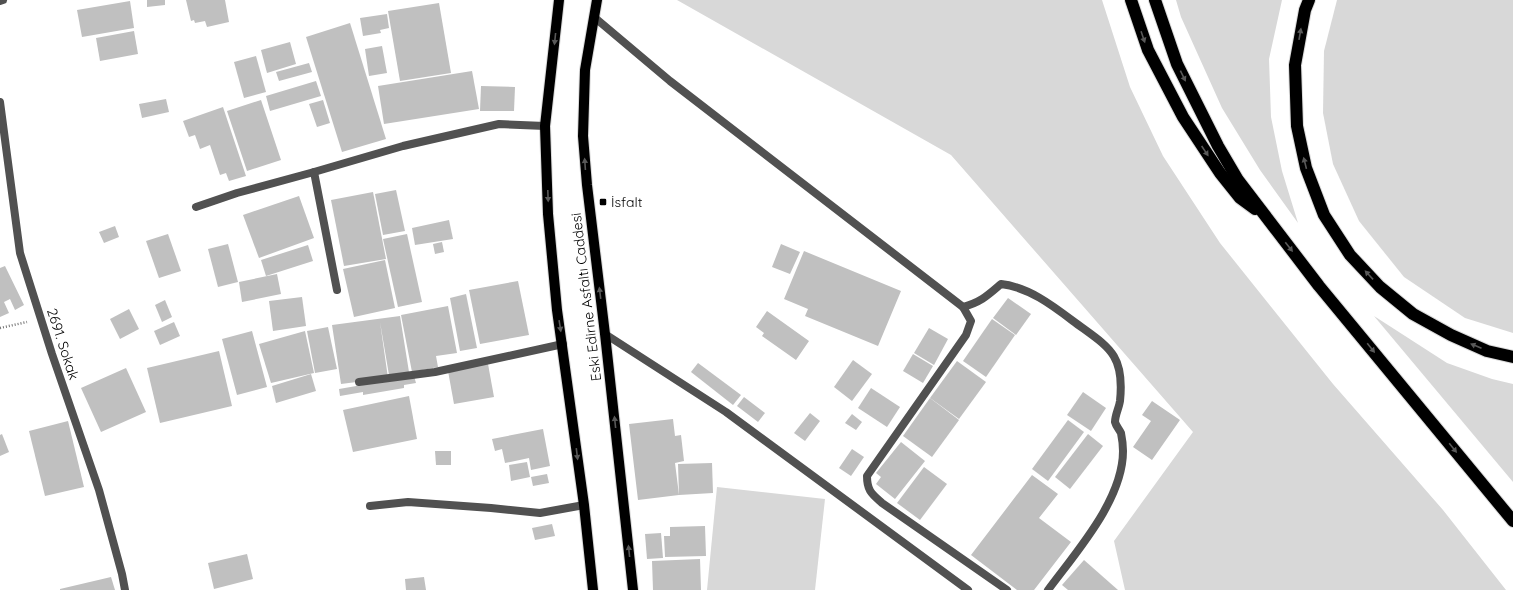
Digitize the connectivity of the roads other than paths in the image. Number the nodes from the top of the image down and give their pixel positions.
1 (559, 0) edge
2 (597, 0) edge
3 (1131, 0) edge
4 (1155, 0) edge
5 (1309, 0) edge
6 (594, 17) junction
7 (0, 102) edge
8 (545, 126) junction
9 (314, 172) junction
10 (196, 207) dead end
11 (1265, 216) junction
12 (337, 290) dead end
13 (963, 307) junction
14 (605, 334) junction
15 (562, 344) junction
16 (1513, 357) edge
17 (359, 382) dead end
18 (584, 505) junction
19 (370, 506) dead end
20 (1513, 521) edge
21 (125, 590) edge
22 (593, 590) edge
23 (633, 590) edge
24 (968, 590) edge
25 (1007, 590) edge
26 (1048, 590) edge

1 -> 8 main road, Eski Edirne Asfaltı Caddesi
2 - 6 main road, Eski Edirne Asfaltı Caddesi
3 -> 11 highway
4 -> 11 highway
16 -> 5 highway
6 - 13 street
14 -> 6 main road, Eski Edirne Asfaltı Caddesi
7 - 21 street, 2691. Sokak
8 - 9 street
8 -> 15 main road, Eski Edirne Asfaltı Caddesi
9 - 10 street
9 - 12 street
11 -> 20 highway
13 - 25 street
13 - 26 street
23 -> 14 main road, Eski Edirne Asfaltı Caddesi
14 - 24 street
15 - 17 street
15 -> 18 main road, Eski Edirne Asfaltı Caddesi
18 - 19 street
18 - 22 main road, Eski Edirne Asfaltı Caddesi

